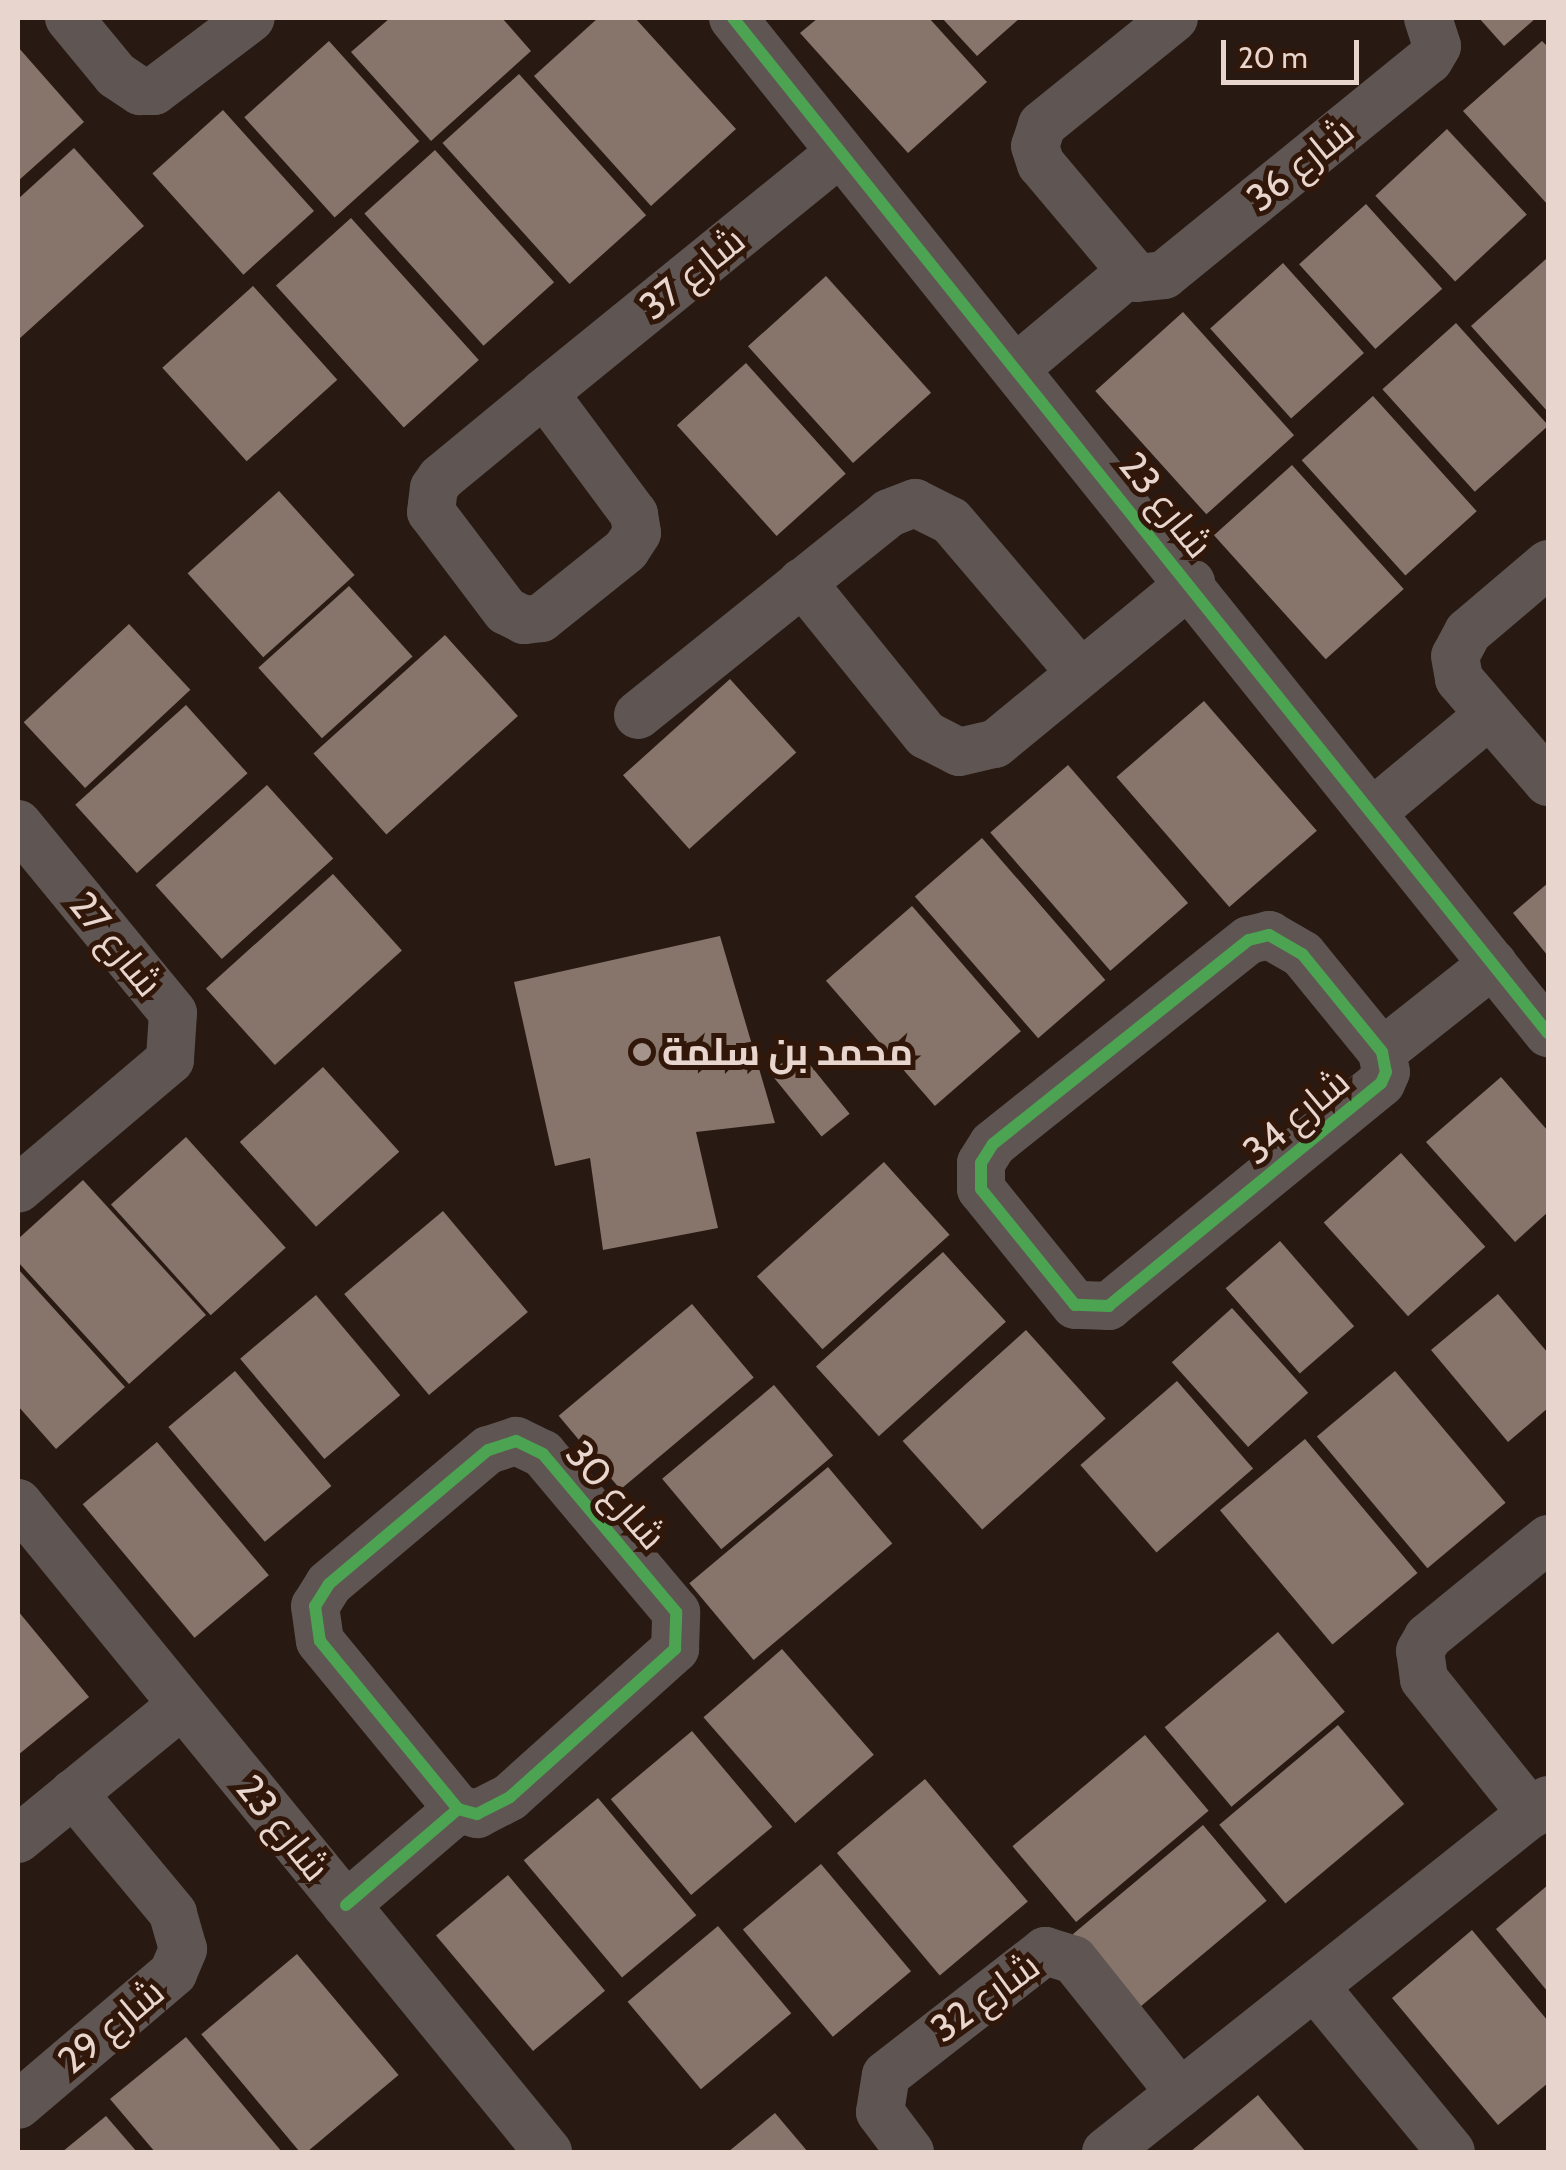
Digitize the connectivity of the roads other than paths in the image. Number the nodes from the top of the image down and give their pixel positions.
1 (69, 18) edge
2 (251, 18) edge
3 (733, 18) edge
4 (1174, 18) edge
5 (1428, 18) edge
6 (840, 153) junction
7 (1128, 274) junction
8 (1016, 368) junction
9 (544, 393) junction
10 (1548, 564) edge
11 (802, 582) junction
12 (1192, 583) junction
13 (1081, 672) junction
14 (638, 714) dead end
15 (1488, 716) junction
16 (1548, 782) edge
17 (1375, 810) junction
18 (18, 824) edge
19 (1493, 964) junction
20 (1548, 1033) edge
21 (1382, 1052) junction
22 (18, 1189) edge
23 (18, 1502) edge
24 (1548, 1539) edge
25 (182, 1704) junction
26 (73, 1793) junction
27 (1540, 1807) edge
28 (458, 1810) junction
29 (18, 1839) edge
30 (346, 1905) junction
31 (1316, 1988) junction
32 (1180, 2093) junction
33 (18, 2105) edge
34 (548, 2152) edge
35 (910, 2152) edge
36 (1106, 2152) edge
37 (1451, 2152) edge

1 - 2 street
3 - 6 street, شارع 23
4 - 7 street
5 - 7 street, شارع 36
6 - 8 street, شارع 23
6 - 9 street, شارع 37
7 - 8 street
8 - 12 street, شارع 23
9 - 9 street, شارع 37
10 - 15 street
11 - 13 street
11 - 13 street
11 - 14 street
12 - 13 street
12 - 17 street, شارع 23
15 - 16 street
15 - 17 street
17 - 19 street, شارع 23
18 - 22 street, شارع 27
19 - 20 street, شارع 23
19 - 21 street, شارع 34
21 - 21 street, شارع 34
23 - 25 street, شارع 23
24 - 27 street
25 - 26 street
25 - 30 street, شارع 23
26 - 29 street
26 - 33 street, شارع 29
27 - 31 street
28 - 28 street, شارع 30
28 - 30 street, شارع 30
30 - 34 street, شارع 23
31 - 32 street
31 - 37 street
32 - 35 street, شارع 32
32 - 36 street

